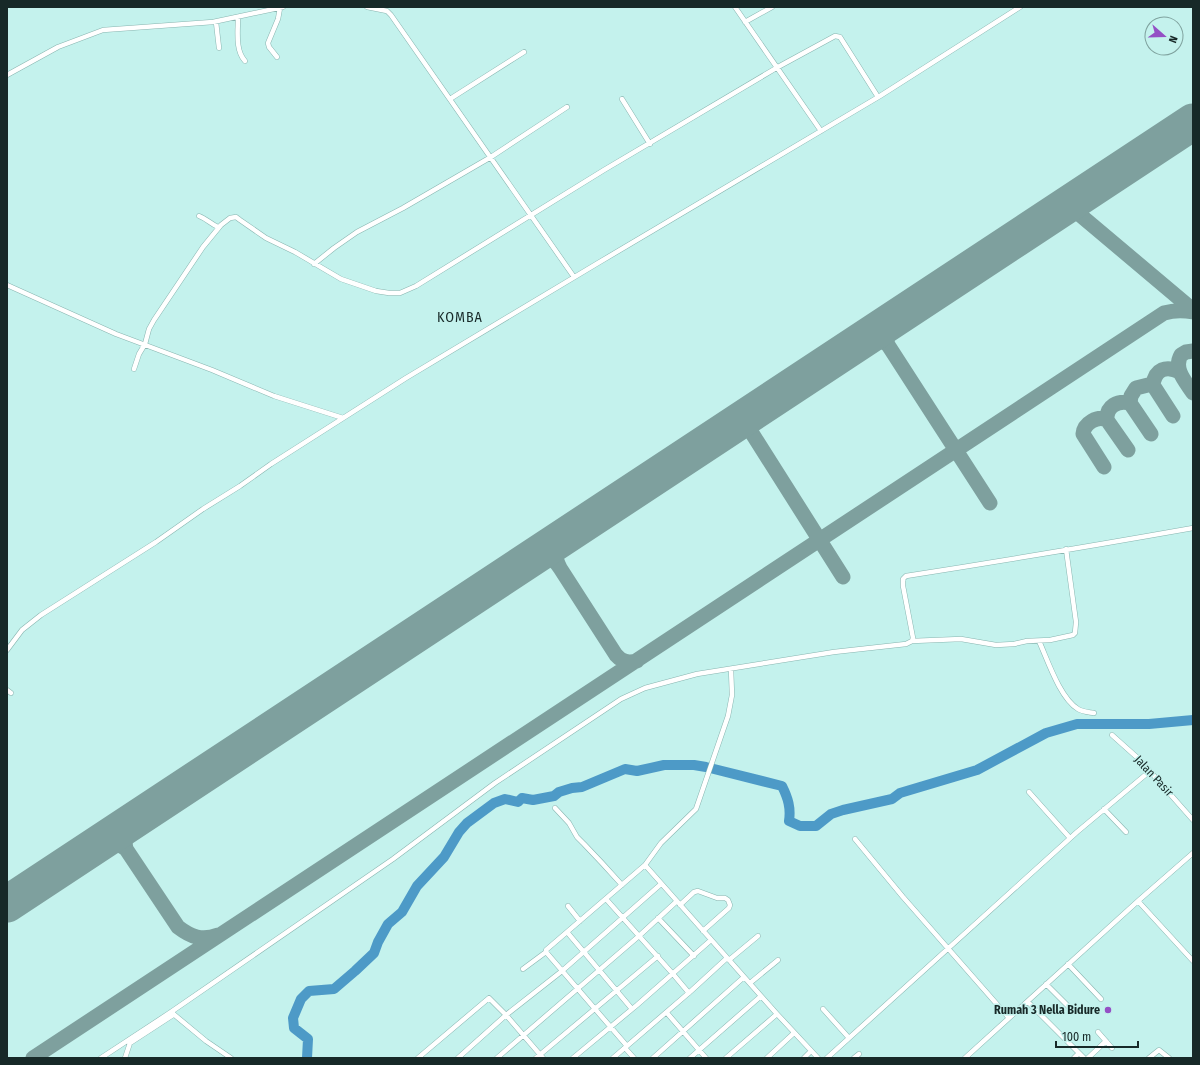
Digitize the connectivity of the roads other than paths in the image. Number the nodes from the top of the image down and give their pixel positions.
1 (367, 7) edge
2 (736, 7) edge
3 (772, 7) edge
4 (1020, 7) edge
5 (281, 8) edge
6 (238, 17) junction
7 (216, 22) junction
8 (745, 22) junction
9 (219, 48) dead end
10 (524, 52) dead end
11 (277, 57) dead end
12 (245, 61) dead end
13 (778, 67) junction
14 (7, 75) edge
15 (622, 98) dead end
16 (878, 98) junction
17 (450, 99) junction
18 (567, 107) dead end
19 (821, 131) junction
20 (650, 144) junction
21 (491, 157) junction
22 (530, 215) junction
23 (199, 216) dead end
24 (218, 228) junction
25 (314, 264) junction
26 (574, 277) junction
27 (7, 286) edge
28 (145, 344) junction
29 (134, 369) dead end
30 (343, 418) junction
31 (1193, 528) edge
32 (1066, 549) junction
33 (912, 641) junction
34 (1039, 641) junction
35 (7, 650) edge
36 (731, 669) junction
37 (1094, 713) dead end
38 (1112, 735) dead end
39 (1150, 771) junction
40 (1029, 792) dead end
41 (555, 808) dead end
42 (1104, 809) junction
43 (1193, 820) edge
44 (1126, 832) dead end
45 (1070, 838) junction
46 (855, 839) dead end
47 (1193, 853) edge
48 (645, 865) junction
49 (661, 884) junction
50 (622, 885) junction
51 (606, 898) junction
52 (1138, 901) junction
53 (678, 903) junction
54 (568, 906) dead end
55 (622, 918) junction
56 (658, 918) junction
57 (580, 921) junction
58 (703, 931) junction
59 (567, 932) junction
60 (638, 936) junction
61 (758, 936) dead end
62 (711, 940) junction
63 (948, 948) junction
64 (546, 952) junction
65 (583, 952) junction
66 (658, 956) junction
67 (694, 956) junction
68 (728, 959) junction
69 (778, 960) dead end
70 (1193, 962) edge
71 (1068, 964) junction
72 (523, 969) dead end
73 (562, 970) junction
74 (598, 970) junction
75 (673, 974) junction
76 (744, 977) junction
77 (750, 984) junction
78 (1046, 984) junction
79 (578, 989) junction
80 (616, 990) junction
81 (689, 993) junction
82 (761, 996) junction
83 (1101, 999) dead end
84 (1028, 1002) junction
85 (594, 1008) junction
86 (1070, 1008) dead end
87 (632, 1009) junction
88 (823, 1009) dead end
89 (667, 1013) junction
90 (172, 1014) junction
91 (777, 1014) junction
92 (506, 1015) junction
93 (1009, 1018) junction
94 (611, 1027) junction
95 (683, 1031) junction
96 (1098, 1032) dead end
97 (794, 1033) junction
98 (523, 1035) junction
99 (849, 1038) junction
100 (1106, 1041) junction
101 (626, 1047) junction
102 (1112, 1048) dead end
103 (699, 1050) junction
104 (811, 1051) junction
105 (1079, 1053) junction
106 (859, 1054) dead end
107 (542, 1056) edge
108 (101, 1058) edge
109 (125, 1058) edge
110 (231, 1058) edge
111 (418, 1058) edge
112 (458, 1058) edge
113 (497, 1058) edge
114 (536, 1058) edge
115 (573, 1058) edge
116 (613, 1058) edge
117 (634, 1058) edge
118 (653, 1058) edge
119 (690, 1058) edge
120 (706, 1058) edge
121 (726, 1058) edge
122 (767, 1058) edge
123 (804, 1058) edge
124 (818, 1058) edge
125 (827, 1058) edge
126 (854, 1058) edge
127 (964, 1058) edge
128 (1074, 1058) edge
129 (1084, 1058) edge
130 (1088, 1058) edge
131 (1149, 1058) edge
132 (1169, 1058) edge

1 - 17 street
2 - 8 street
3 - 8 street
4 - 16 street
5 - 6 street
5 - 11 street
6 - 7 street
6 - 12 street
7 - 9 street
7 - 14 street
8 - 13 street
10 - 17 street
13 - 16 street
13 - 19 street
13 - 20 street
15 - 20 street
16 - 19 street
17 - 21 street
18 - 21 street
19 - 26 street
20 - 22 street
21 - 22 street
21 - 25 street
22 - 25 street
22 - 26 street
23 - 24 street
24 - 25 street
24 - 28 street
26 - 30 street
27 - 28 street
28 - 29 street
28 - 30 street
30 - 35 street
31 - 32 street
32 - 33 street
32 - 34 street
33 - 34 street
33 - 36 street
34 - 37 street
36 - 48 street
36 - 90 street
38 - 39 street, Jalan Pasir
39 - 42 street
39 - 43 street, Jalan Pasir
40 - 45 street
41 - 50 street
42 - 44 street
42 - 45 street
45 - 63 street
46 - 63 street
47 - 52 street
48 - 49 street
48 - 50 street
49 - 53 street
49 - 55 street
50 - 51 street
51 - 55 street
51 - 57 street
52 - 70 street
52 - 71 street
53 - 56 street
53 - 58 street
53 - 58 street
54 - 57 street
55 - 60 street
55 - 65 street
56 - 60 street
56 - 67 street
57 - 59 street
58 - 62 street
59 - 64 street
59 - 65 street
60 - 66 street
60 - 74 street
61 - 68 street
62 - 67 street
62 - 68 street
63 - 93 street
63 - 99 street
64 - 72 street
64 - 73 street
65 - 73 street
65 - 74 street
66 - 75 street
66 - 80 street
67 - 75 street
68 - 76 street
68 - 81 street
69 - 77 street
71 - 78 street
71 - 83 street
73 - 79 street
73 - 92 street
74 - 79 street
74 - 80 street
75 - 81 street
75 - 87 street
76 - 77 street
76 - 95 street
77 - 82 street
78 - 84 street
78 - 86 street
79 - 85 street
79 - 98 street
80 - 85 street
80 - 87 street
81 - 89 street
82 - 91 street
82 - 103 street
84 - 93 street
84 - 105 street
85 - 94 street
85 - 107 street
87 - 94 street
88 - 99 street
89 - 95 street
89 - 101 street
90 - 108 street
90 - 109 street
90 - 110 street
91 - 97 street
91 - 121 street
92 - 98 street
92 - 111 street
92 - 112 street
93 - 127 street
94 - 101 street
94 - 115 street
95 - 103 street
95 - 118 street
96 - 100 street
97 - 104 street
97 - 122 street
98 - 107 street
98 - 113 street
99 - 125 street
100 - 102 street
100 - 130 street
101 - 116 street
101 - 117 street
103 - 119 street
103 - 120 street
104 - 123 street
104 - 124 street
105 - 128 street
105 - 129 street
106 - 126 street
107 - 114 street
131 - 132 street

